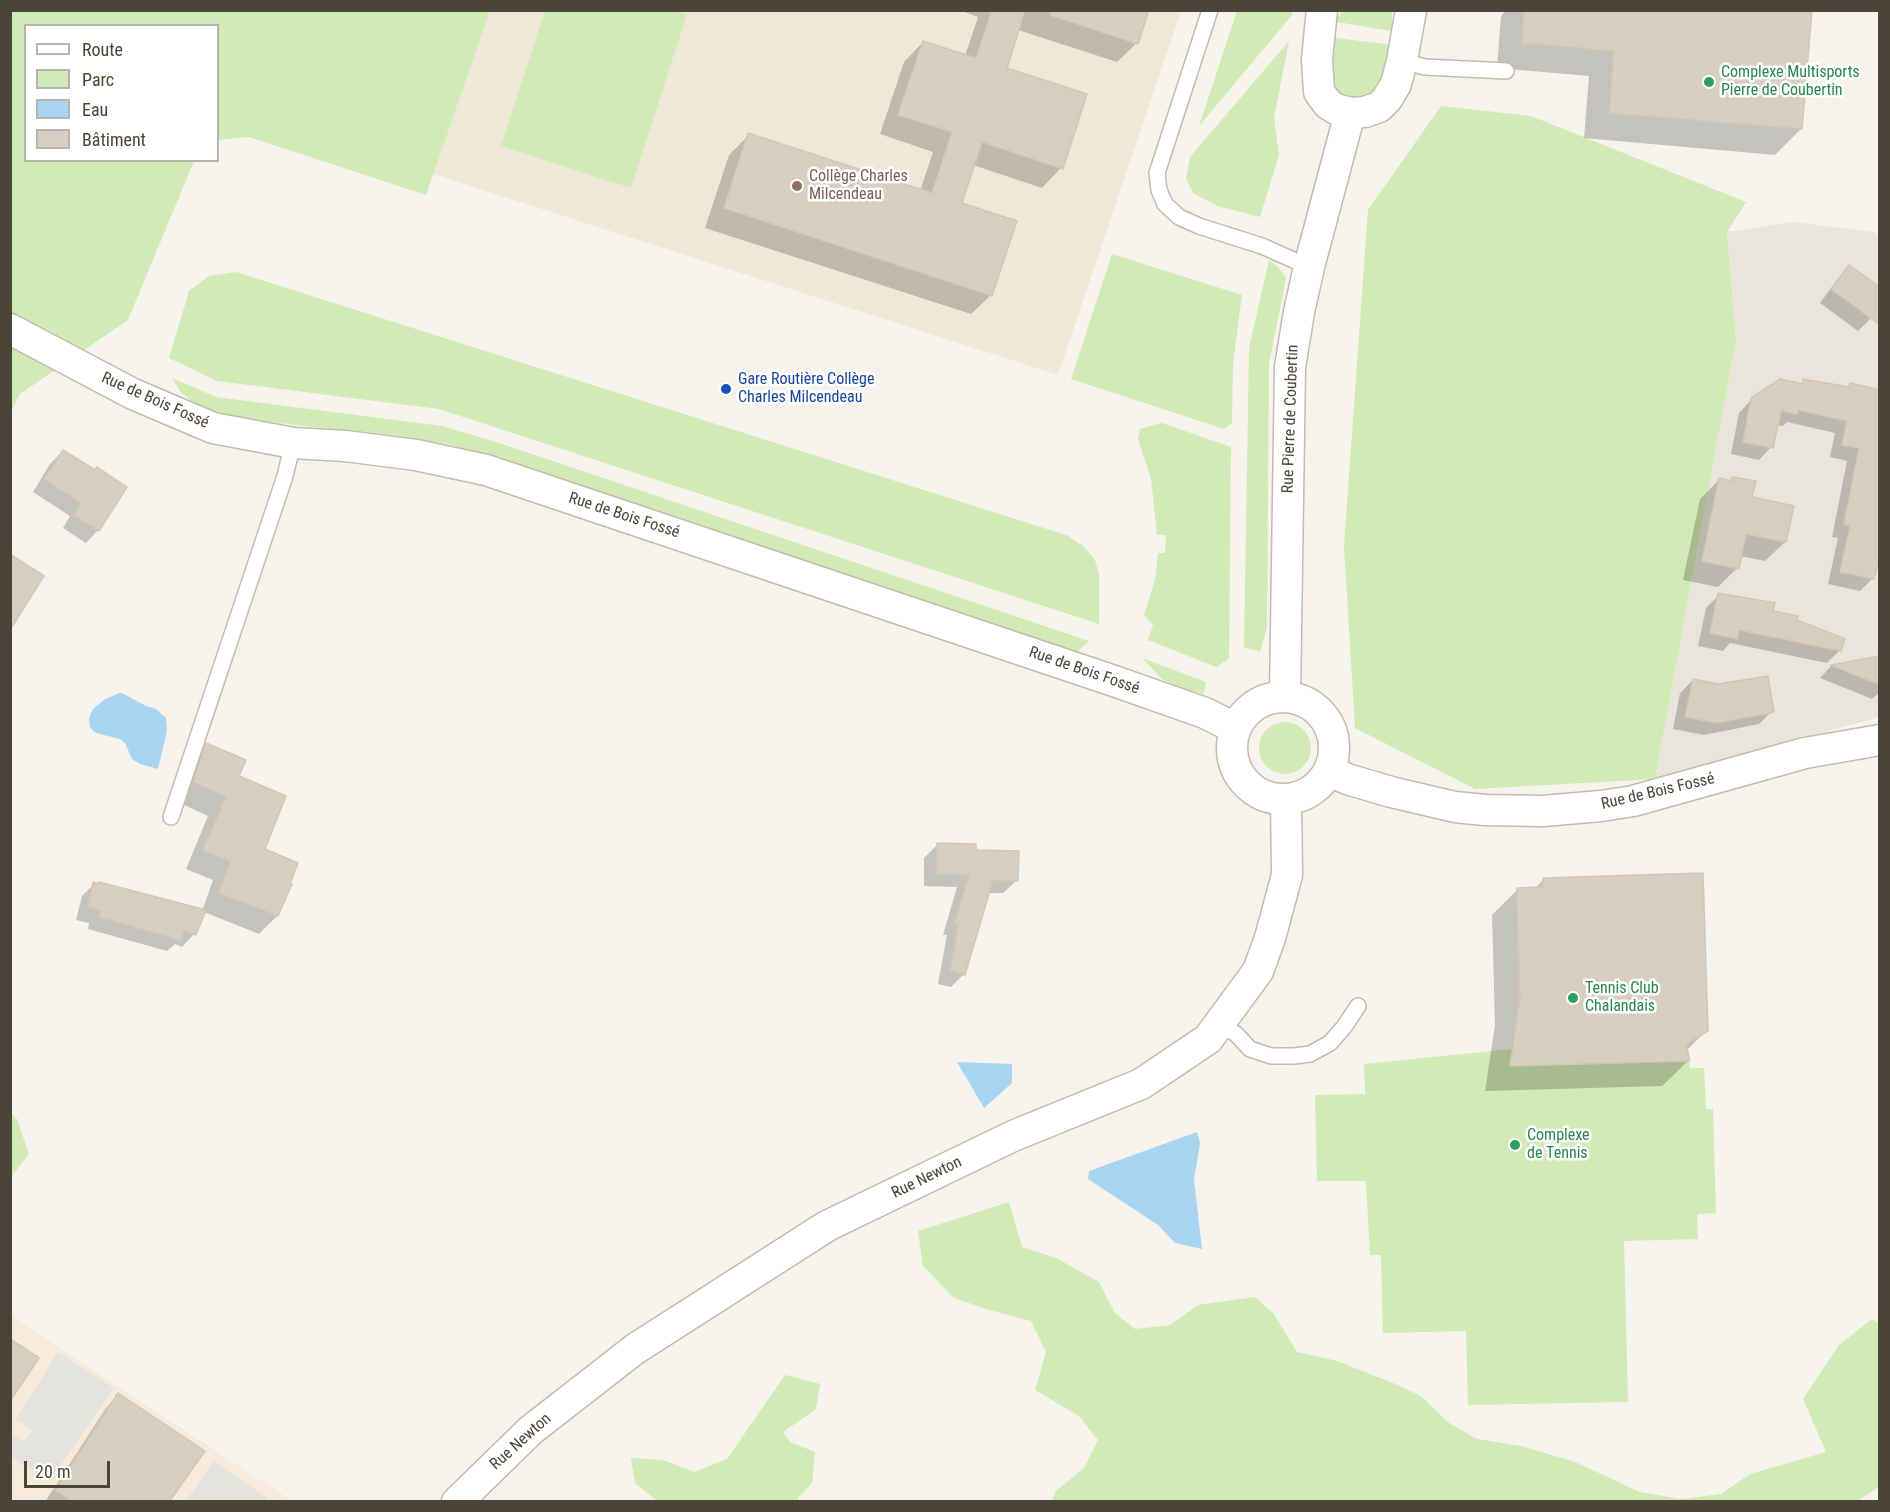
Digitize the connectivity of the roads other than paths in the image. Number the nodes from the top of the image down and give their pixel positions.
1 (1210, 10) edge
2 (1322, 10) edge
3 (1411, 10) edge
4 (1402, 61) junction
5 (1506, 71) dead end
6 (1350, 113) junction
7 (1309, 267) junction
8 (10, 329) edge
9 (293, 443) junction
10 (1285, 696) junction
11 (1235, 728) junction
12 (1880, 740) edge
13 (1330, 771) junction
14 (1286, 800) junction
15 (171, 817) dead end
16 (1358, 1006) dead end
17 (1220, 1024) junction
18 (457, 1502) edge

1 - 7 lane
2 - 6 street
3 - 4 street
4 - 5 lane
4 - 6 street
6 - 7 street, Rue Pierre de Coubertin
7 - 10 street, Rue Pierre de Coubertin
8 - 9 street, Rue de Bois Fossé
9 - 11 street, Rue de Bois Fossé
9 - 15 lane
10 - 11 street
10 - 13 street
11 - 14 street
12 - 13 street, Rue de Bois Fossé
13 - 14 street
14 - 17 street, Rue Newton
16 - 17 lane
17 - 18 street, Rue Newton

